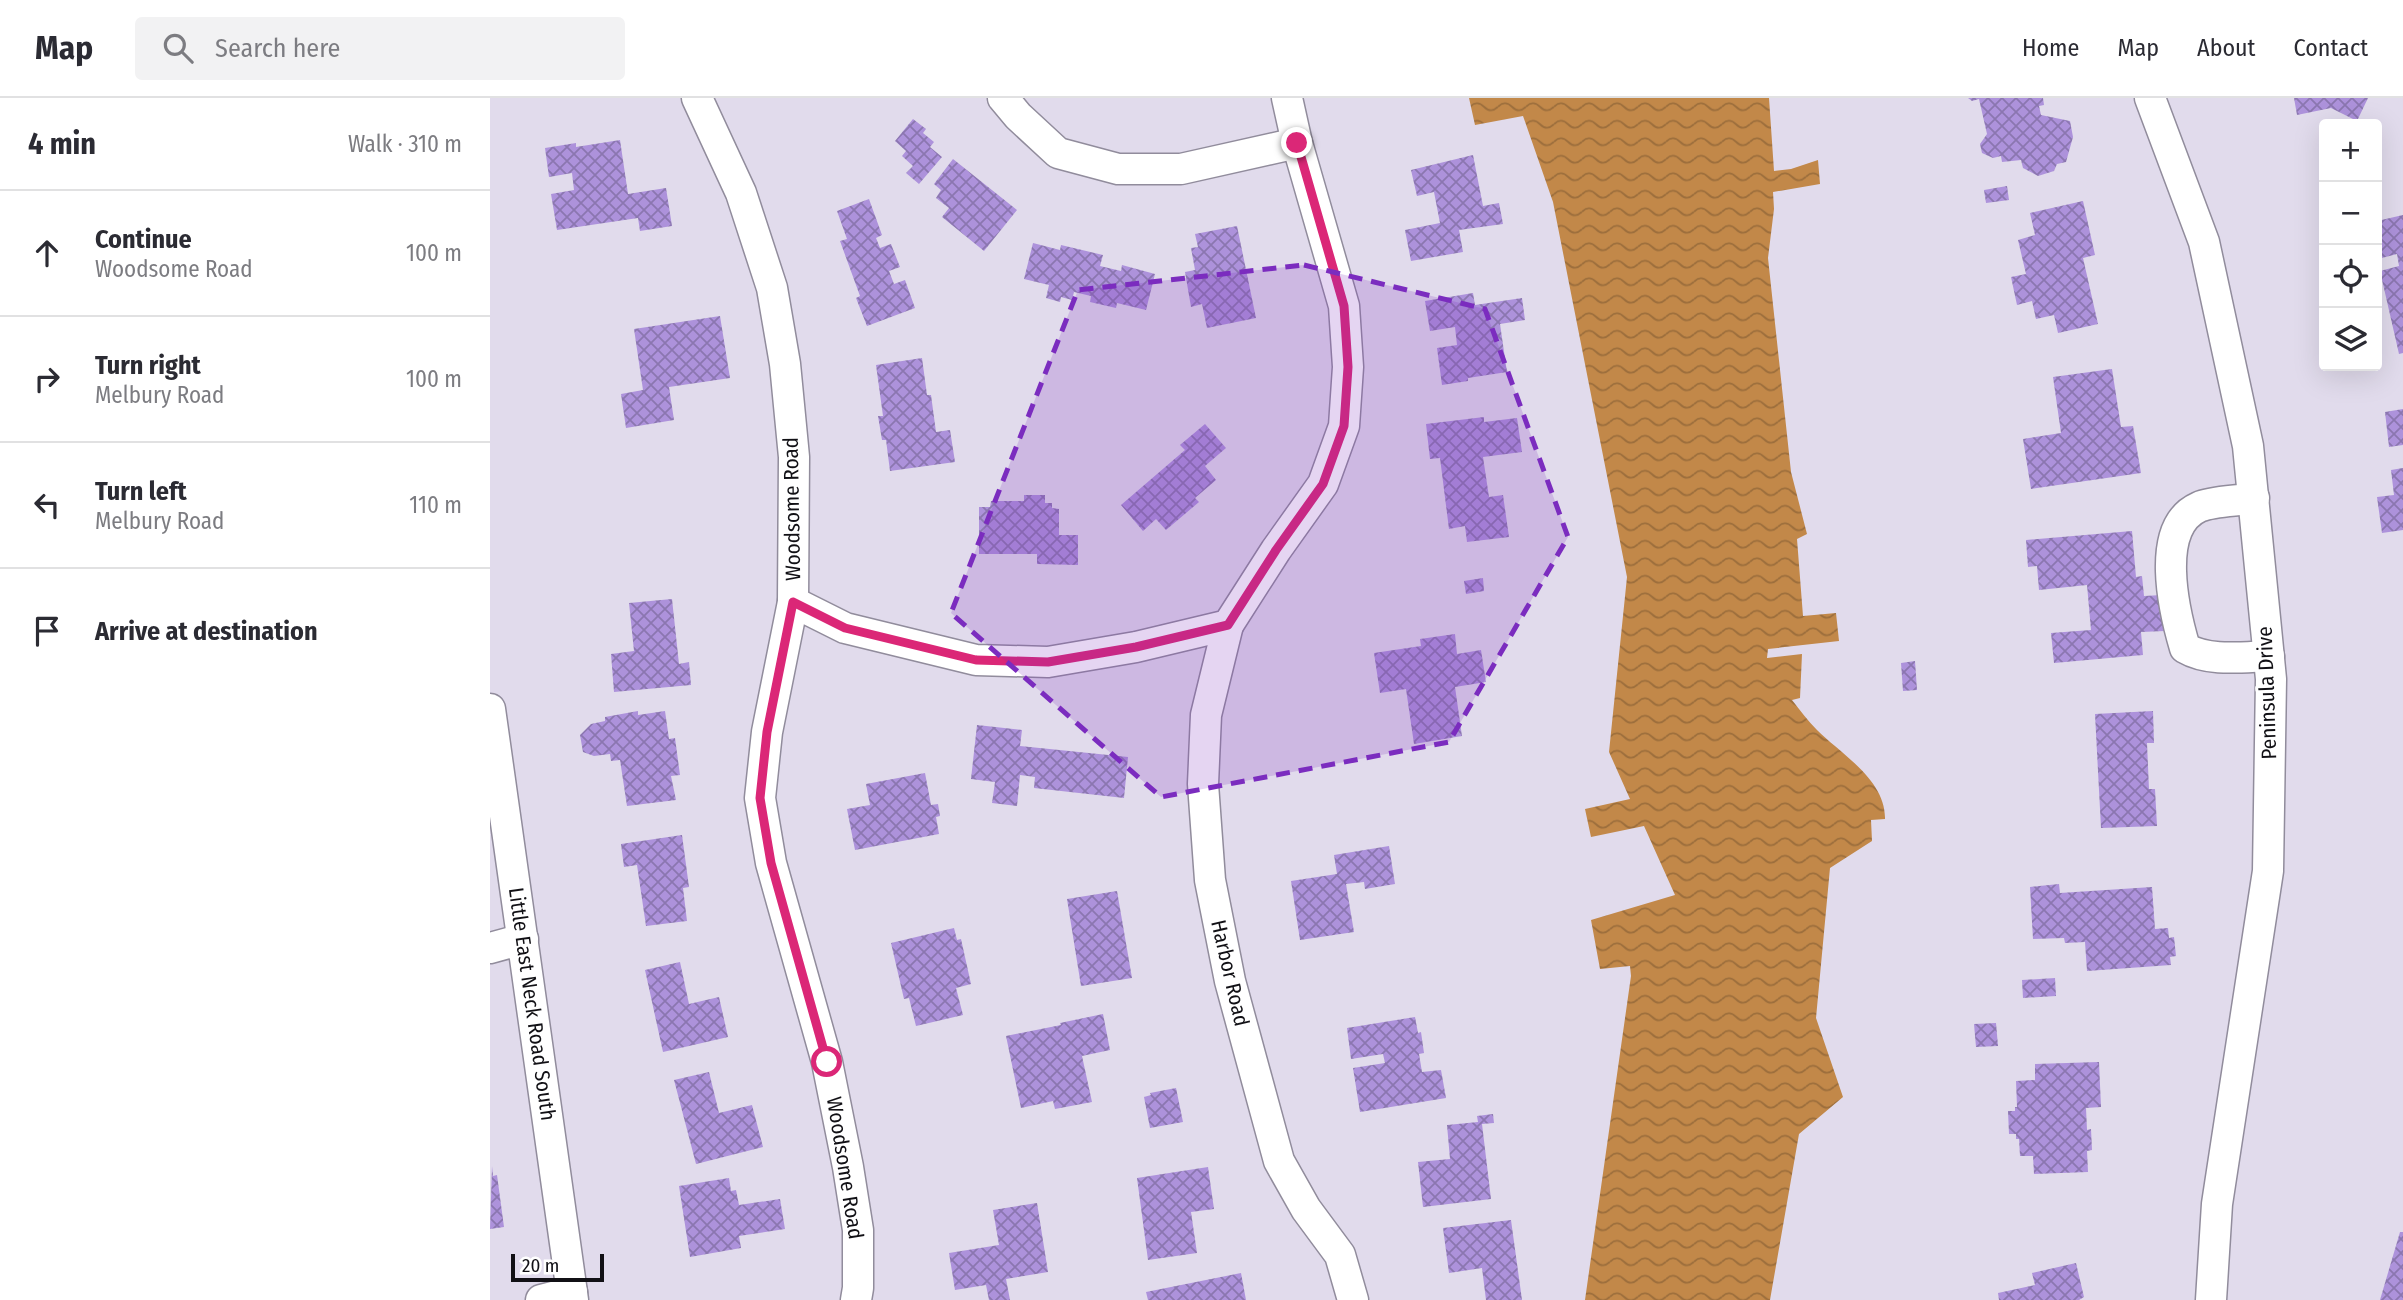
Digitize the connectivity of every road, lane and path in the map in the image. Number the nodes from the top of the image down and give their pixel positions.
1 (697, 98) edge
2 (1003, 98) edge
3 (1287, 98) edge
4 (2151, 98) edge
5 (1297, 143) junction
6 (2253, 498) junction
7 (793, 602) junction
8 (1228, 625) junction
9 (2269, 656) junction
10 (490, 709) edge
11 (523, 939) junction
12 (490, 948) edge
13 (573, 1296) edge
14 (541, 1300) edge
15 (856, 1300) edge
16 (1353, 1300) edge
17 (2211, 1300) edge

1 - 7 street, Woodsome Road
2 - 5 street
3 - 5 street, Harbor Road
4 - 6 street, Peninsula Drive
5 - 8 street, Harbor Road
6 - 9 street, Peninsula Drive
6 - 9 street
7 - 8 street
7 - 15 street, Woodsome Road
8 - 16 street, Harbor Road
9 - 17 street, Peninsula Drive
10 - 11 street, Little East Neck Road South
11 - 12 street
11 - 13 street, Little East Neck Road South
13 - 14 street

